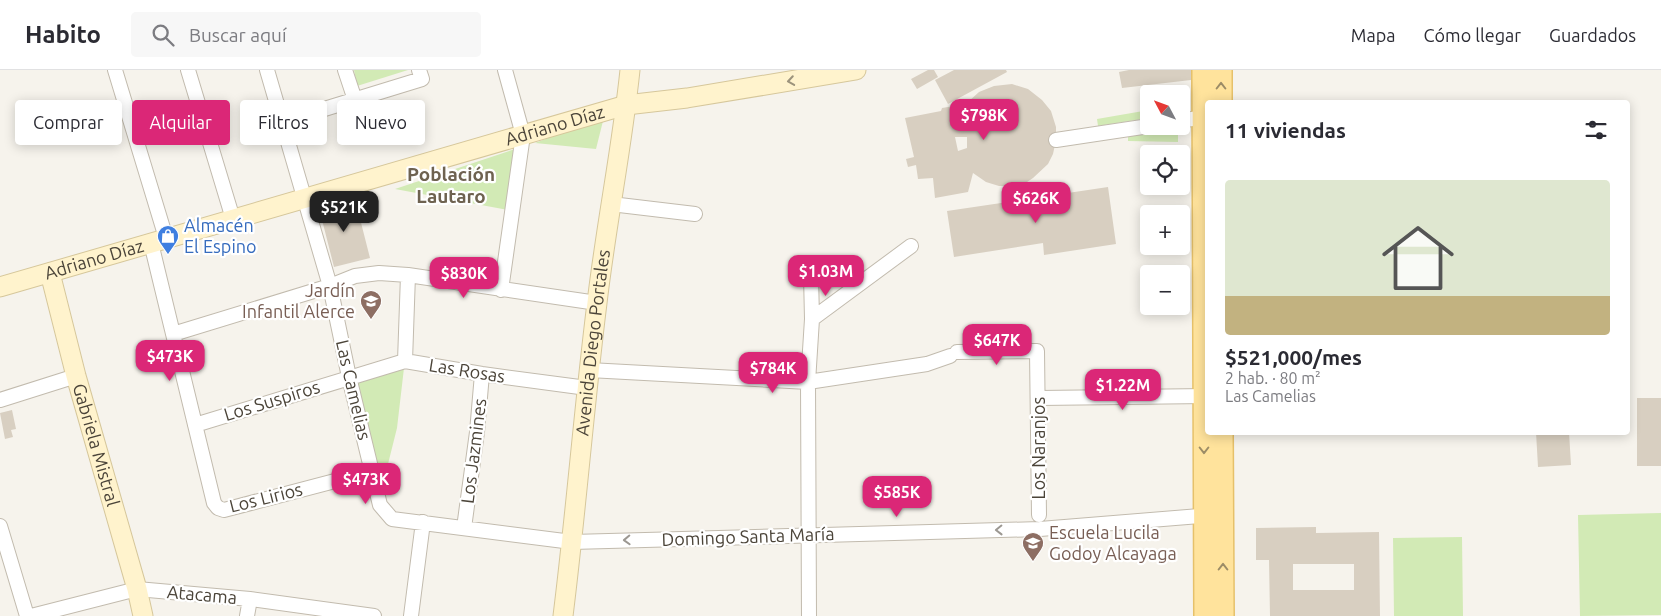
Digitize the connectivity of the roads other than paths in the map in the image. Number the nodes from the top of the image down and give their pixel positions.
1 (115, 70) edge
2 (188, 70) edge
3 (267, 70) edge
4 (345, 70) edge
5 (505, 70) edge
6 (630, 70) edge
7 (856, 70) edge
8 (1203, 70) edge
9 (1221, 70) edge
10 (420, 74) edge
11 (276, 100) edge
12 (355, 100) joint
13 (1221, 100) edge
14 (626, 105) junction
15 (1203, 117) junction
16 (1190, 119) edge
17 (1140, 127) edge
18 (523, 135) junction
19 (1056, 140) dead end
20 (289, 145) edge
21 (305, 198) junction
22 (611, 204) junction
23 (695, 214) dead end
24 (233, 219) junction
25 (159, 240) junction
26 (911, 246) dead end
27 (50, 272) junction
28 (408, 275) junction
29 (811, 275) dead end
30 (330, 286) junction
31 (0, 287) edge
32 (501, 290) junction
33 (597, 303) junction
34 (1205, 303) edge
35 (812, 319) junction
36 (173, 334) junction
37 (1038, 351) joint
38 (405, 361) junction
39 (482, 374) junction
40 (76, 376) junction
41 (349, 377) junction
42 (588, 379) junction
43 (808, 382) junction
44 (1205, 396) edge
45 (1039, 398) junction
46 (0, 400) edge
47 (195, 425) junction
48 (1208, 435) edge
49 (1222, 435) edge
50 (372, 471) junction
51 (1039, 515) dead end
52 (1213, 515) junction
53 (424, 522) junction
54 (0, 526) edge
55 (464, 528) junction
56 (808, 535) junction
57 (572, 542) junction
58 (137, 589) junction
59 (250, 599) junction
60 (348, 614) edge
61 (27, 616) edge
62 (31, 616) edge
63 (142, 616) edge
64 (247, 616) edge
65 (374, 616) edge
66 (411, 616) edge
67 (563, 616) edge
68 (809, 616) edge
69 (1205, 616) edge
70 (1223, 616) edge

1 - 25 street
2 - 24 street
3 - 11 street, Las Camelias
4 - 12 street
5 - 18 street
6 - 14 main road, Avenida Diego Portales
7 -> 14 main road, Adriano Díaz
8 - 15 main road
13 -> 9 main road
10 - 12 street
14 - 18 main road, Adriano Díaz
14 - 22 main road, Avenida Diego Portales
15 - 16 street
15 - 34 main road
17 - 19 street
18 - 21 main road, Adriano Díaz
18 - 32 street
20 - 21 street, Las Camelias
21 - 24 main road, Adriano Díaz
21 - 30 street, Las Camelias
22 - 23 street
22 - 33 main road, Avenida Diego Portales
24 - 25 main road, Adriano Díaz
25 - 27 main road, Adriano Díaz
25 - 36 street
26 - 35 street
27 - 31 main road, Adriano Díaz
27 - 40 main road, Gabriela Mistral
28 - 30 street
28 - 32 street
28 - 38 street
29 - 35 street
30 - 36 street
30 - 41 street, Las Camelias
32 - 33 street
33 - 42 main road, Avenida Diego Portales
35 - 43 street
36 - 47 street
37 - 43 street, Las Rosas
37 - 45 street, Los Naranjos
38 - 39 street, Las Rosas
38 - 41 street, Las Rosas
39 - 42 street, Las Rosas
39 - 55 street, Los Jazmines
40 - 46 street
40 - 58 main road, Gabriela Mistral
41 - 47 street, Los Suspiros
41 - 50 street, Las Camelias
42 - 43 street, Las Rosas
42 - 57 main road, Avenida Diego Portales
43 - 56 street
44 - 45 street
45 - 51 street, Los Naranjos
47 - 50 street, Los Lirios
48 -> 52 main road
49 - 52 main road
50 - 53 street, Las Camelias
52 -> 56 street, Domingo Santa María
52 - 69 main road
70 -> 52 main road
53 - 55 street, Las Camelias
53 - 66 street
54 - 61 street
55 - 57 street, Las Camelias
56 -> 57 street, Domingo Santa María
56 - 68 street
57 - 67 main road, Avenida Diego Portales
58 - 59 street, Atacama
58 - 62 street, Atacama
58 - 63 main road, Gabriela Mistral
59 - 60 street, Atacama
59 - 64 street
60 - 65 street, Atacama

